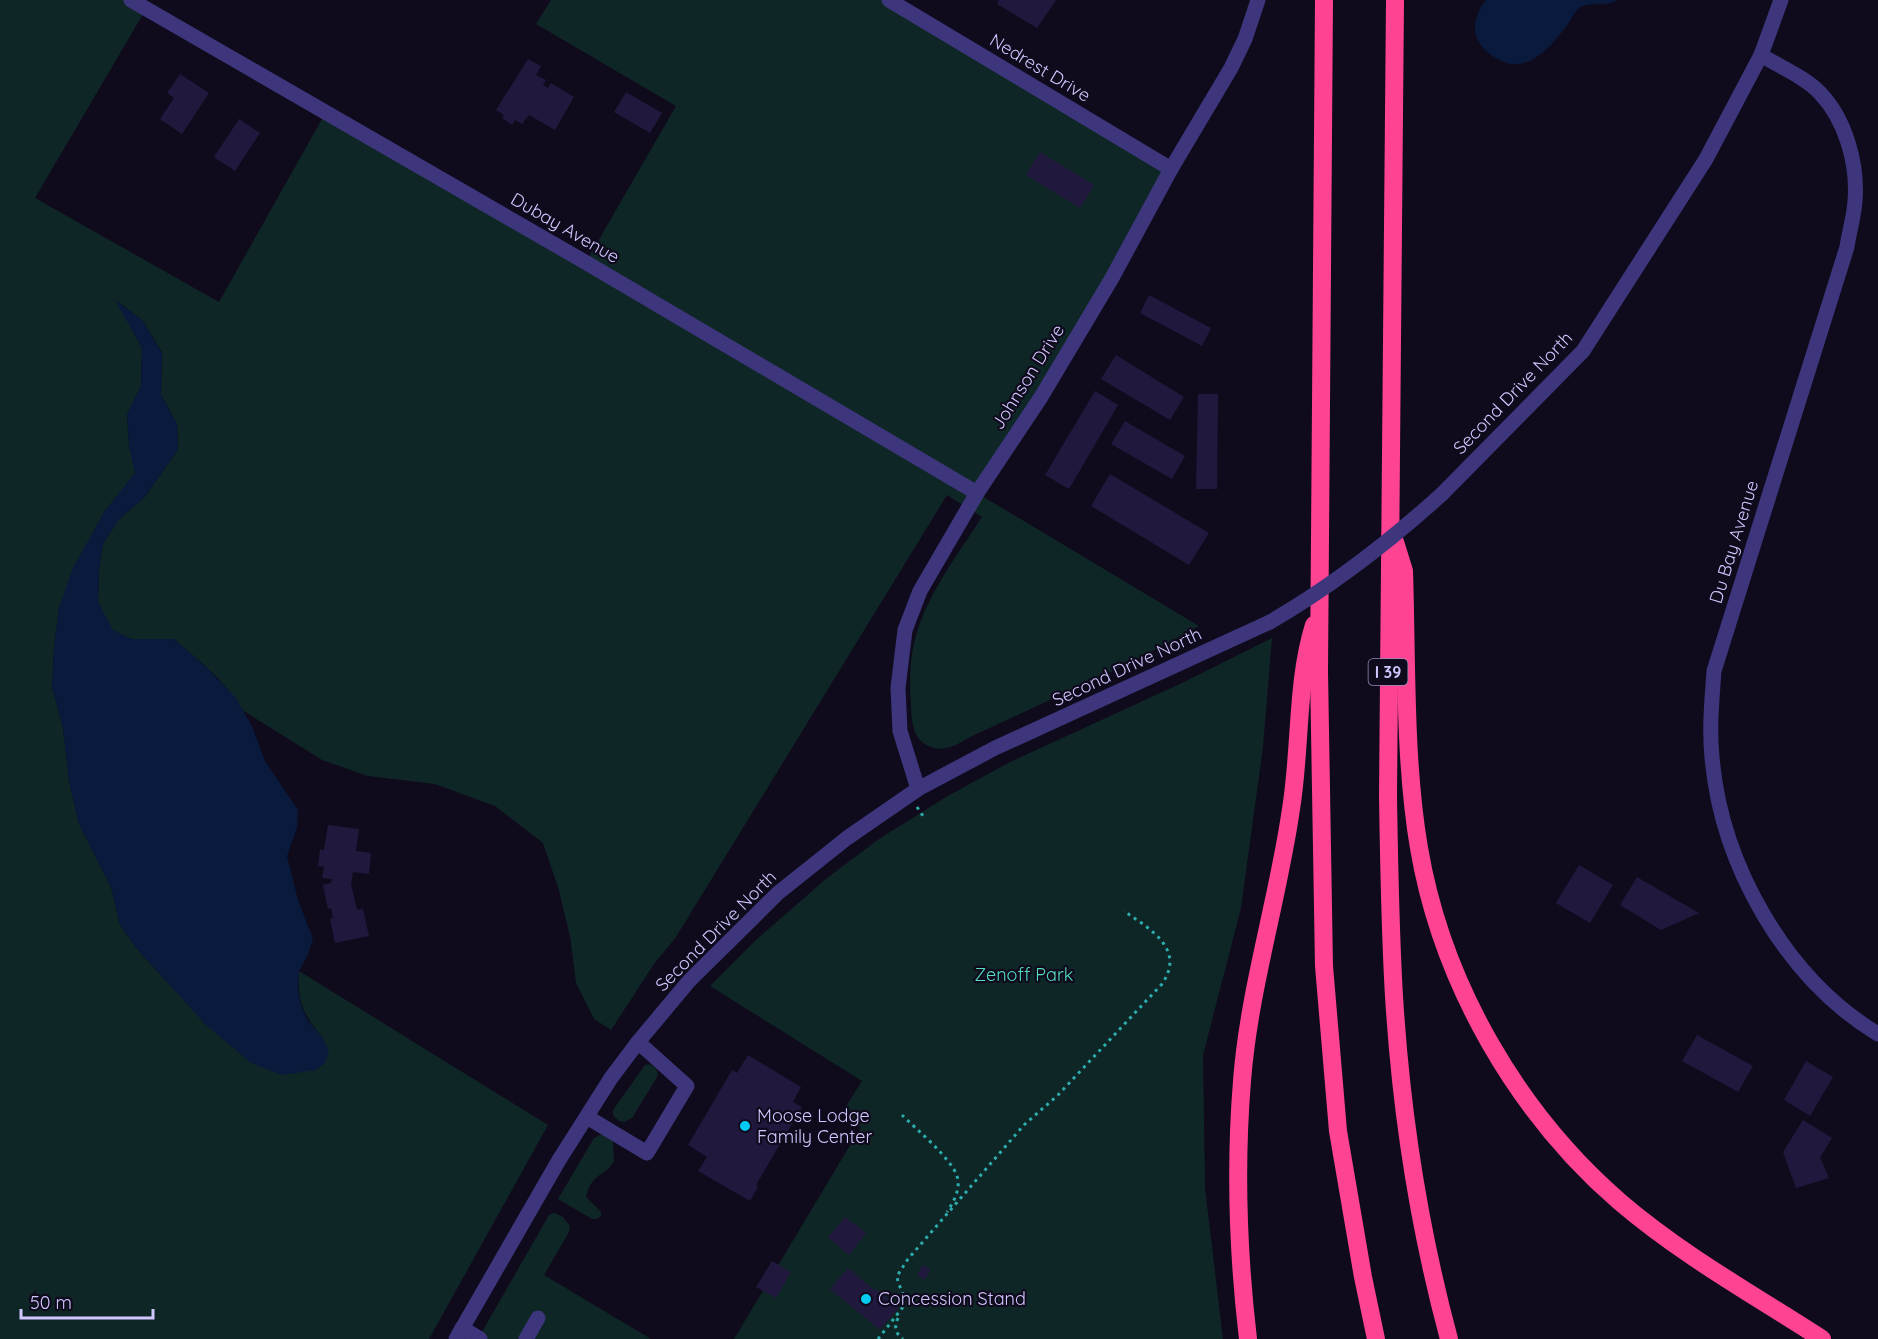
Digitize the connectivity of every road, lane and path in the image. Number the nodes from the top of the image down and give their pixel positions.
1 (131, 0) edge
2 (889, 0) edge
3 (1257, 0) edge
4 (1324, 0) edge
5 (1395, 0) edge
6 (1781, 0) edge
7 (1761, 56) junction
8 (1171, 169) junction
9 (977, 493) junction
10 (1390, 527) junction
11 (1320, 603) junction
12 (918, 789) junction
13 (1124, 912) dead end
14 (1878, 1034) edge
15 (638, 1042) junction
16 (902, 1115) dead end
17 (587, 1117) junction
18 (941, 1221) junction
19 (900, 1312) junction
20 (538, 1318) dead end
21 (459, 1334) edge
22 (480, 1339) edge
23 (526, 1339) edge
24 (878, 1339) edge
25 (903, 1339) edge
26 (1248, 1339) edge
27 (1376, 1339) edge
28 (1449, 1339) edge
29 (1822, 1339) edge

1 - 9 street, Dubay Avenue
2 - 8 street, Nedrest Drive
3 - 8 street, Johnson Drive
4 - 11 highway
5 - 10 highway, I 39
6 - 7 street, Second Drive North
7 - 12 street, Second Drive North, bridge
7 - 14 street, Du Bay Avenue
8 - 9 street, Johnson Drive
9 - 12 street, Johnson Drive
10 - 28 highway, I 39
10 - 29 highway
11 - 26 highway
11 - 27 highway
12 - 15 street, Second Drive North
13 - 18 path
15 - 17 street, Second Drive North
15 - 17 street
16 - 18 path
17 - 21 street, Second Drive North
18 - 19 path
19 - 24 path
19 - 25 path
20 - 23 street
21 - 22 street

